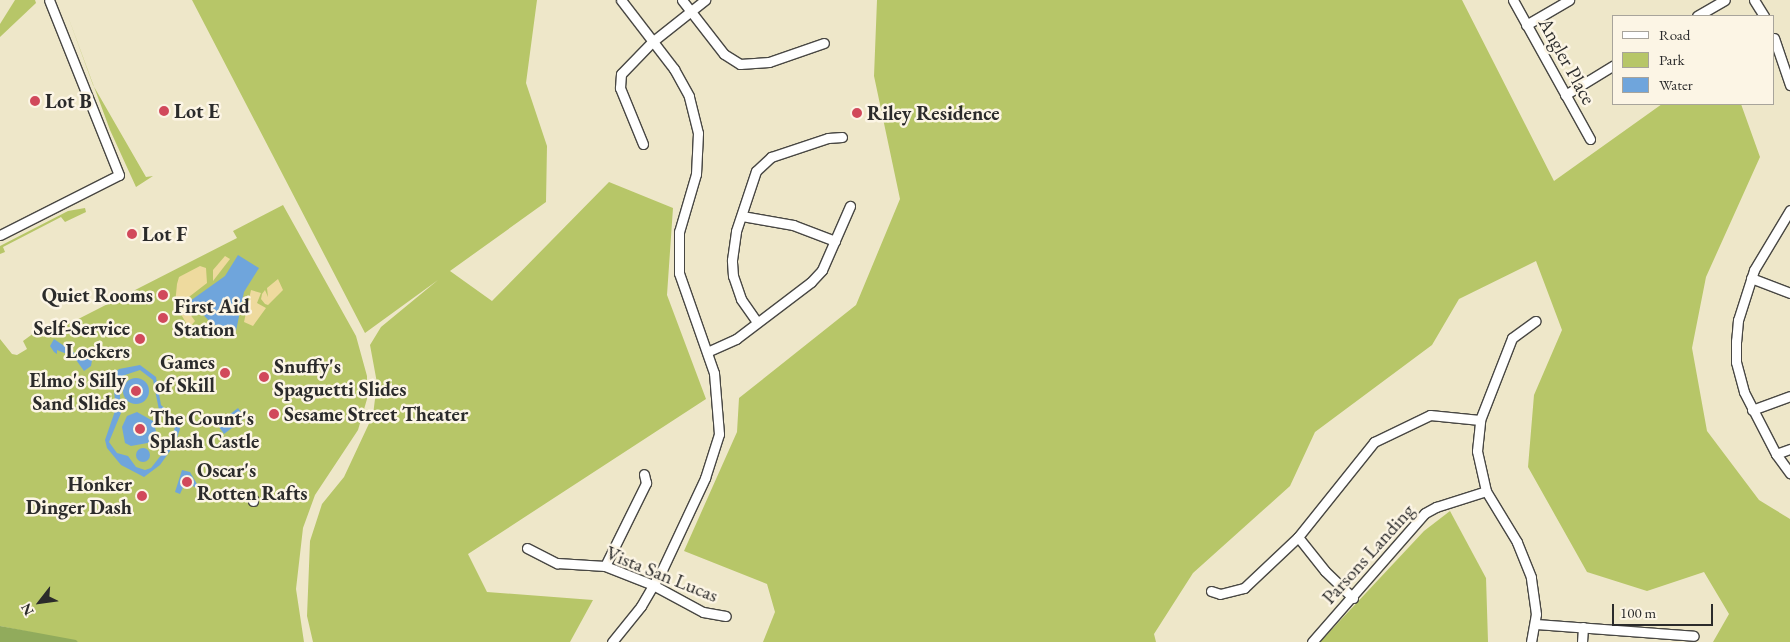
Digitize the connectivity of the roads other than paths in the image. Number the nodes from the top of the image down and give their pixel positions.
1 (48, 0) edge
2 (621, 0) edge
3 (682, 0) edge
4 (706, 0) edge
5 (1513, 0) edge
6 (1569, 0) edge
7 (1725, 0) edge
8 (1754, 0) edge
9 (692, 13) junction
10 (1700, 15) edge
11 (1763, 15) edge
12 (1526, 25) junction
13 (1775, 41) edge
14 (652, 42) junction
15 (824, 43) dead end
16 (1612, 67) edge
17 (1790, 85) edge
18 (1565, 95) junction
19 (842, 138) dead end
20 (1590, 139) dead end
21 (643, 144) dead end
22 (850, 206) dead end
23 (1790, 210) edge
24 (742, 216) junction
25 (0, 235) edge
26 (835, 242) junction
27 (1751, 278) junction
28 (1790, 293) edge
29 (1536, 321) dead end
30 (757, 322) junction
31 (707, 352) junction
32 (1790, 396) edge
33 (1752, 410) junction
34 (1480, 420) junction
35 (1790, 449) edge
36 (1776, 454) junction
37 (1790, 473) edge
38 (644, 474) dead end
39 (1486, 491) junction
40 (1298, 537) junction
41 (527, 548) dead end
42 (605, 566) junction
43 (653, 585) junction
44 (1212, 591) dead end
45 (1353, 598) junction
46 (726, 616) dead end
47 (1536, 624) junction
48 (1583, 627) junction
49 (1694, 636) dead end
50 (612, 642) edge
51 (1312, 642) edge
52 (1531, 642) edge
53 (1582, 642) edge

1 - 25 street
2 - 14 street
3 - 9 street
4 - 9 street
5 - 12 street, Angler Place
6 - 12 street
7 - 10 street
8 - 11 street
9 - 14 street
9 - 15 street
12 - 18 street, Angler Place
13 - 17 street
14 - 21 street
14 - 31 street
16 - 18 street
18 - 20 street, Angler Place
19 - 24 street
22 - 26 street
23 - 27 street
24 - 26 street
24 - 30 street
26 - 30 street
27 - 28 street
27 - 33 street
29 - 34 street
30 - 31 street
31 - 43 street
32 - 33 street
33 - 36 street
34 - 39 street
34 - 40 street
35 - 36 street
36 - 37 street
38 - 42 street
39 - 45 street, Parsons Landing
39 - 47 street
40 - 44 street
40 - 45 street
41 - 42 street, Vista San Lucas
42 - 43 street, Vista San Lucas
43 - 46 street, Vista San Lucas
43 - 50 street
45 - 51 street, Parsons Landing
47 - 48 street
47 - 52 street
48 - 49 street
48 - 53 street

